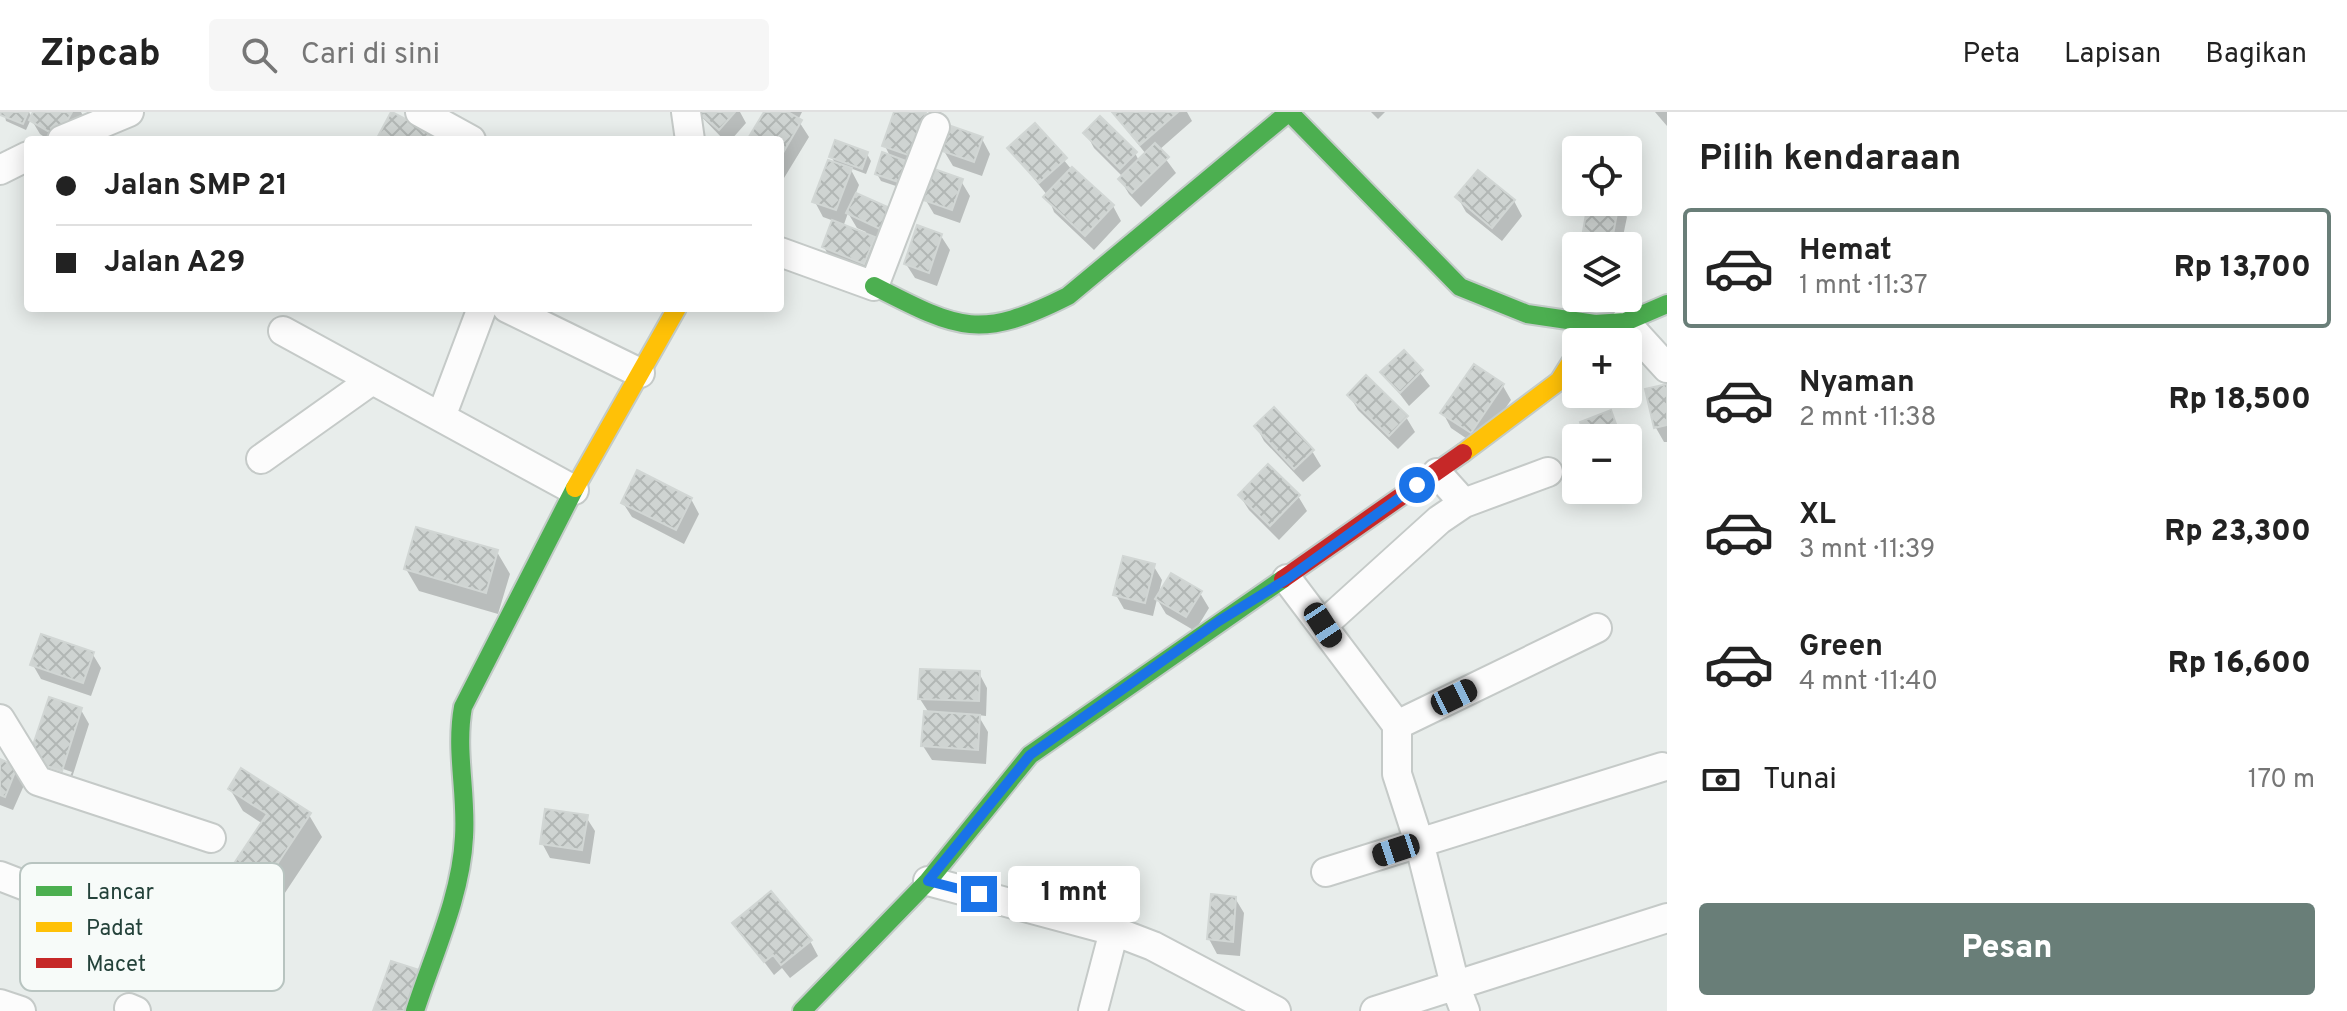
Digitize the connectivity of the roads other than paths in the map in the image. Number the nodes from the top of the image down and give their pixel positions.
1 (129, 112) edge
2 (420, 112) edge
3 (686, 112) edge
4 (1289, 112) edge
5 (935, 127) dead end
6 (75, 128) edge
7 (464, 136) edge
8 (689, 136) edge
9 (24, 158) edge
10 (0, 170) edge
11 (784, 253) edge
12 (874, 286) junction
13 (1667, 304) edge
14 (480, 312) edge
15 (515, 312) edge
16 (675, 312) edge
17 (1625, 322) junction
18 (1573, 328) edge
19 (1606, 328) edge
20 (283, 331) dead end
21 (1667, 368) edge
22 (640, 373) junction
23 (1562, 376) edge
24 (372, 380) junction
25 (441, 417) junction
26 (261, 459) dead end
27 (1548, 472) dead end
28 (1437, 473) junction
29 (574, 490) junction
30 (1464, 503) junction
31 (1287, 579) junction
32 (1323, 625) junction
33 (1597, 628) dead end
34 (0, 719) edge
35 (1397, 725) junction
36 (1662, 767) dead end
37 (211, 838) dead end
38 (1419, 842) junction
39 (1326, 872) dead end
40 (0, 876) edge
41 (928, 881) junction
42 (20, 884) edge
43 (1667, 918) edge
44 (1114, 931) junction
45 (1460, 998) edge
46 (0, 1004) edge
47 (21, 1011) edge
48 (415, 1011) edge
49 (802, 1011) edge
50 (1093, 1011) edge
51 (1276, 1011) edge
52 (1375, 1011) edge

1 - 6 street
2 - 7 street
3 - 8 street
4 - 12 street
4 - 18 street
5 - 12 street
9 - 10 street
11 - 12 street
13 - 17 street
14 - 25 street
15 - 22 street
16 - 22 street
17 - 19 street
17 - 21 street
20 - 24 street
22 - 29 street
23 - 28 street
24 - 25 street
24 - 26 street
25 - 29 street
27 - 30 street
28 - 30 street
28 - 31 street
29 - 48 street
30 - 32 street
31 - 32 street
31 - 41 street
32 - 35 street
33 - 35 street
34 - 37 street
35 - 38 street
36 - 38 street
38 - 39 street
38 - 45 street
40 - 42 street
41 - 44 street
41 - 49 street
43 - 45 street
44 - 50 street
44 - 51 street
45 - 52 street
46 - 47 street

